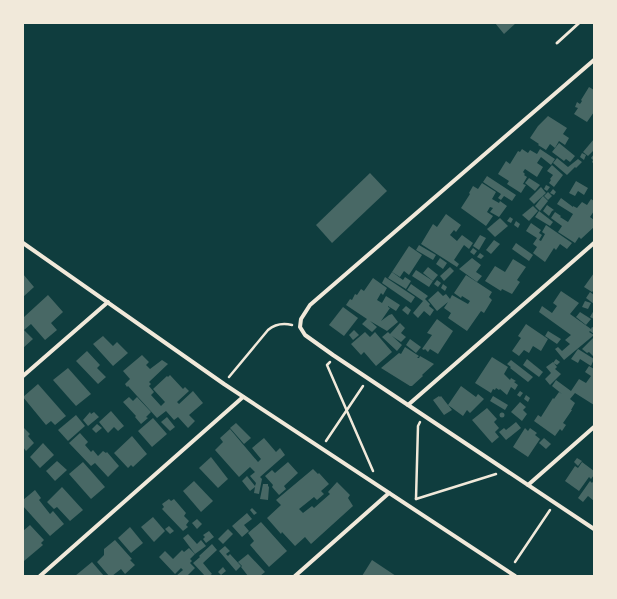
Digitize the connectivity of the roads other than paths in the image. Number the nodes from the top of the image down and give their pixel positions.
1 (579, 23) edge
2 (557, 43) dead end
3 (594, 60) edge
4 (23, 243) edge
5 (594, 243) edge
6 (108, 302) junction
7 (23, 376) edge
8 (243, 397) junction
9 (408, 405) junction
10 (594, 427) edge
11 (528, 485) junction
12 (389, 494) junction
13 (594, 529) edge
14 (40, 576) edge
15 (295, 576) edge
16 (515, 576) edge

1 - 2 lane
3 - 9 street
4 - 6 street
5 - 9 street
6 - 7 street
6 - 8 street
8 - 12 street
8 - 14 street
9 - 11 street
10 - 11 street
11 - 13 street
12 - 15 street
12 - 16 street

